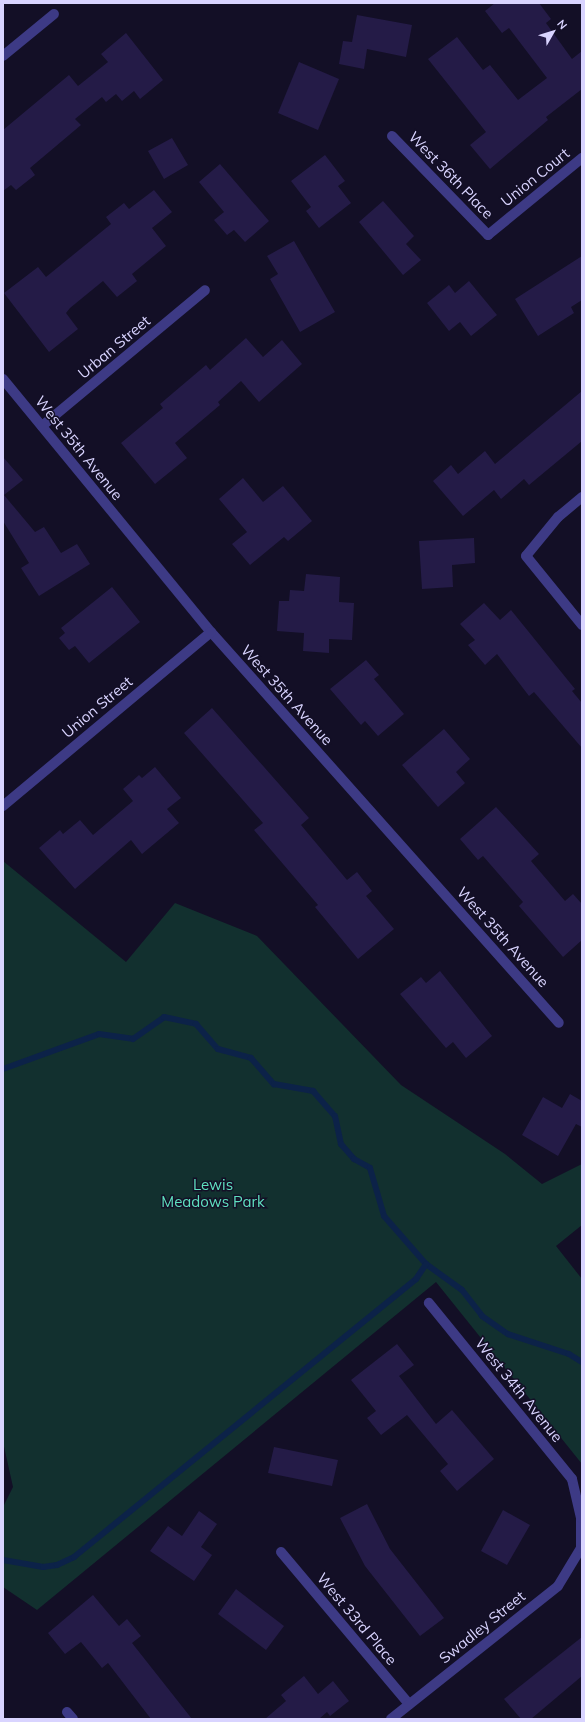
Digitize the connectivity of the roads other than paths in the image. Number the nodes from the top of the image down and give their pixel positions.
1 (54, 14) dead end
2 (3, 56) edge
3 (392, 136) dead end
4 (582, 158) edge
5 (488, 235) joint
6 (205, 290) dead end
7 (3, 379) edge
8 (42, 426) junction
9 (582, 497) edge
10 (582, 625) edge
11 (211, 632) junction
12 (3, 806) edge
13 (559, 1023) dead end
14 (429, 1303) dead end
15 (581, 1548) joint
16 (281, 1552) dead end
17 (409, 1704) junction
18 (391, 1719) edge

1 - 2 street
3 - 5 street, West 36th Place
4 - 5 street, Union Court
6 - 8 street, Urban Street
7 - 8 street, West 35th Avenue
8 - 11 street, West 35th Avenue
9 - 10 street
11 - 12 street, Union Street
11 - 13 street, West 35th Avenue
14 - 15 street, West 34th Avenue
15 - 17 street, Swadley Street
16 - 17 street, West 33rd Place
17 - 18 street, Swadley Street

